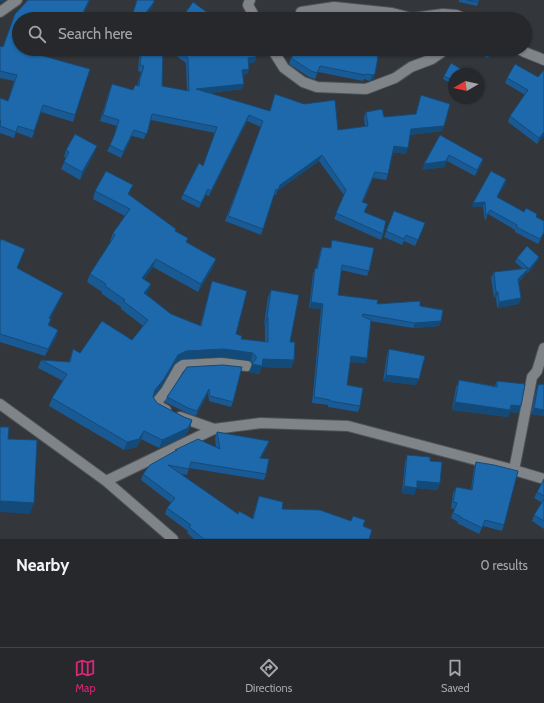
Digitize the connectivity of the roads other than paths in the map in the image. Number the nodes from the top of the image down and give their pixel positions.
1 (17, 0) edge
2 (250, 0) edge
3 (0, 12) edge
4 (252, 12) edge
5 (301, 12) dead end
6 (382, 12) edge
7 (276, 56) edge
8 (436, 56) edge
9 (532, 56) edge
10 (544, 60) edge
11 (544, 348) edge
12 (247, 366) dead end
13 (0, 404) edge
14 (214, 430) junction
15 (514, 470) junction
16 (544, 479) edge
17 (106, 481) junction
18 (173, 539) edge

1 - 3 street
2 - 4 street
5 - 6 street
7 - 8 street
9 - 10 street
11 - 15 street
12 - 14 street
13 - 17 street
14 - 15 street
14 - 17 street
15 - 16 street
17 - 18 street

